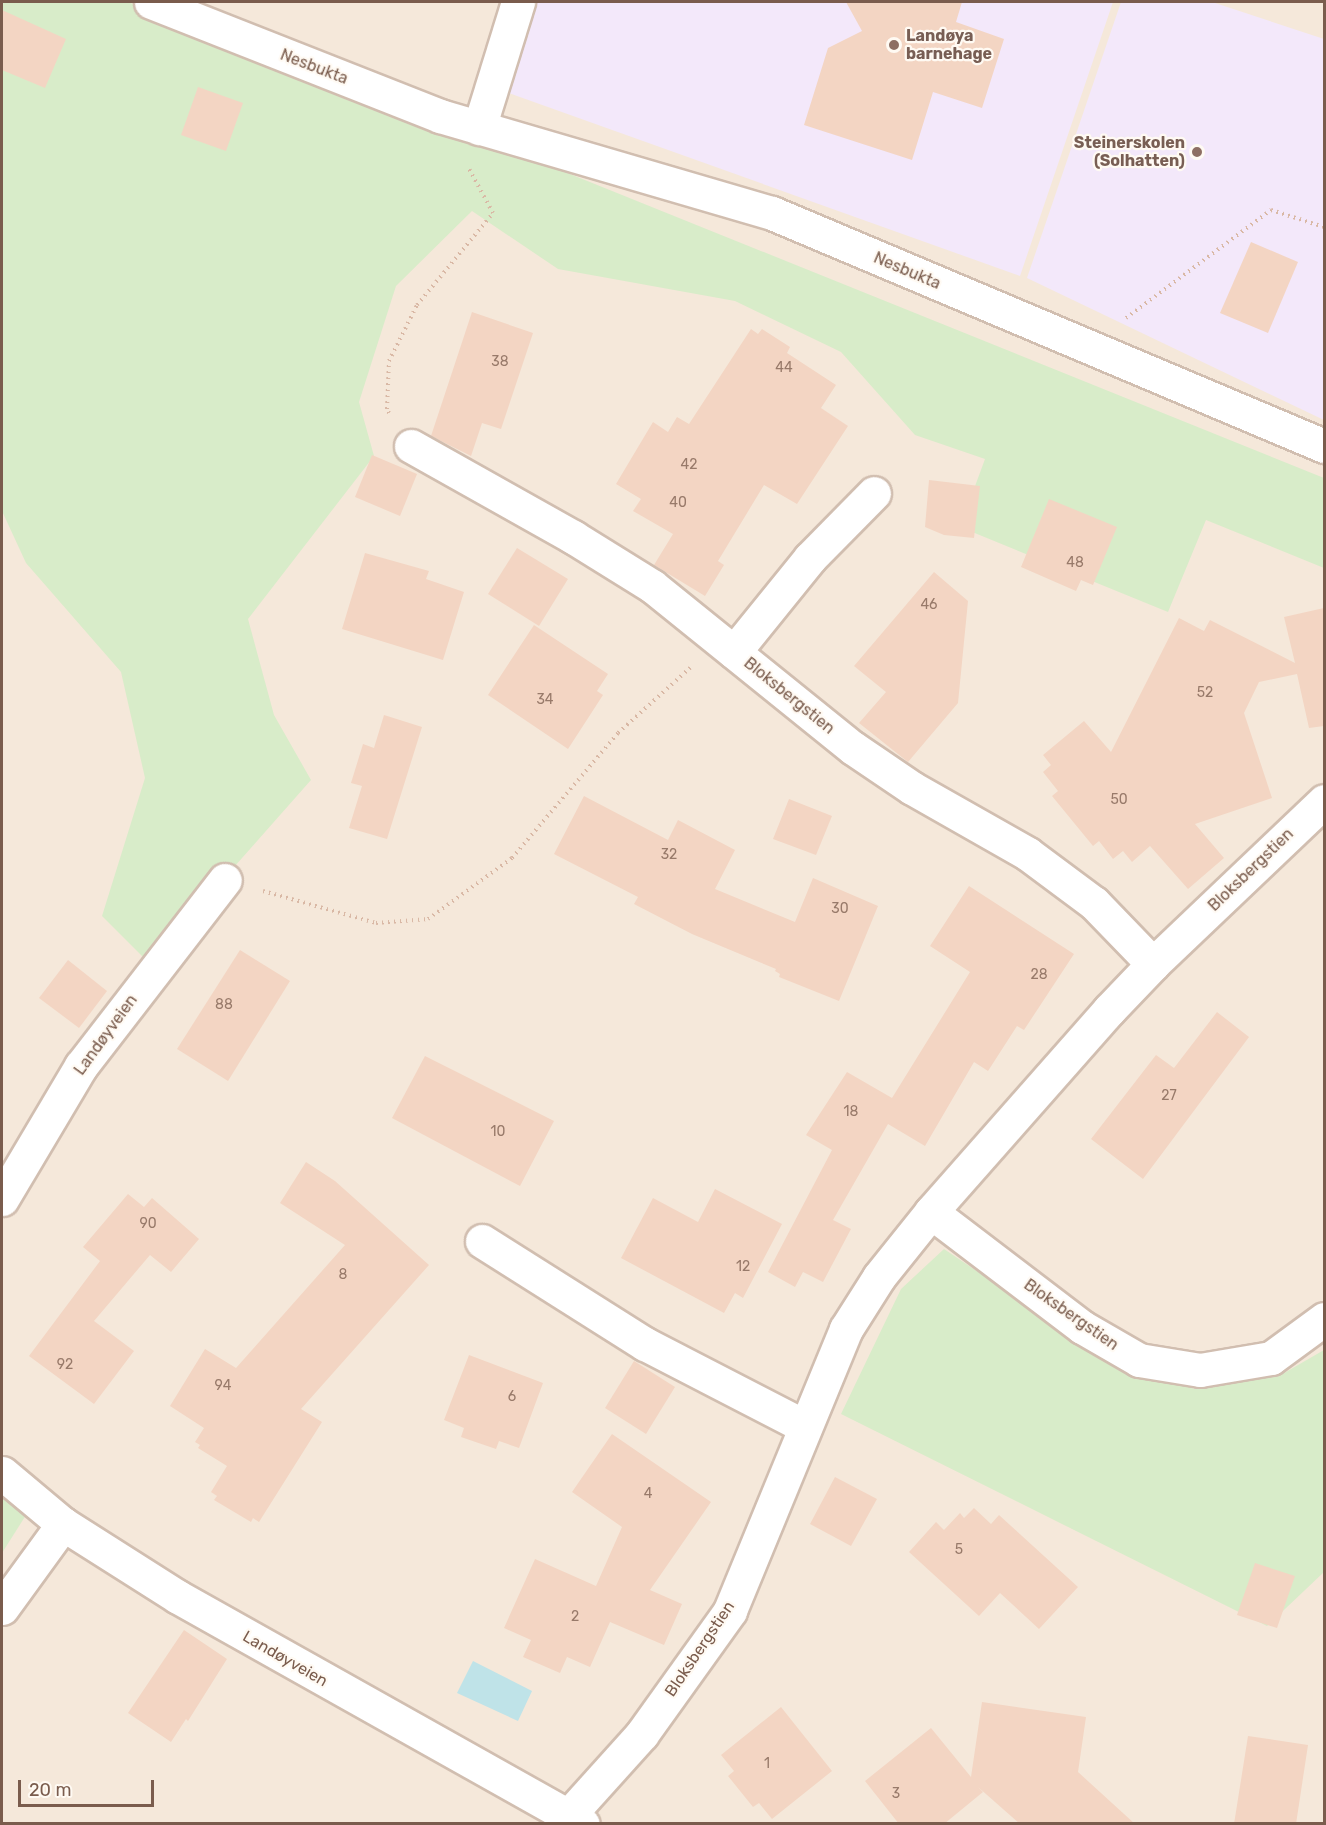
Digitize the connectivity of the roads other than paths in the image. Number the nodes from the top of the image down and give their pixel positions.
1 (151, 2) edge
2 (518, 2) edge
3 (479, 128) junction
4 (411, 446) road end
5 (1324, 446) edge
6 (874, 493) dead end
7 (727, 646) junction
8 (1324, 801) edge
9 (225, 880) road end
10 (1153, 964) junction
11 (2, 1199) edge
12 (932, 1212) junction
13 (482, 1241) dead end
14 (1324, 1319) edge
15 (804, 1426) junction
16 (2, 1473) edge
17 (63, 1524) junction
18 (2, 1608) edge
19 (576, 1819) edge

1 - 3 street, Nesbukta
2 - 3 street
3 - 5 street, Nesbukta
4 - 7 street, Bloksbergstien
6 - 7 street
7 - 10 street, Bloksbergstien
8 - 10 street, Bloksbergstien
9 - 11 street, Landøyveien
10 - 12 street, Bloksbergstien
12 - 14 street, Bloksbergstien
12 - 15 street, Bloksbergstien
13 - 15 street
15 - 19 street, Bloksbergstien
16 - 17 street, Landøyveien
17 - 18 street
17 - 19 street, Landøyveien

